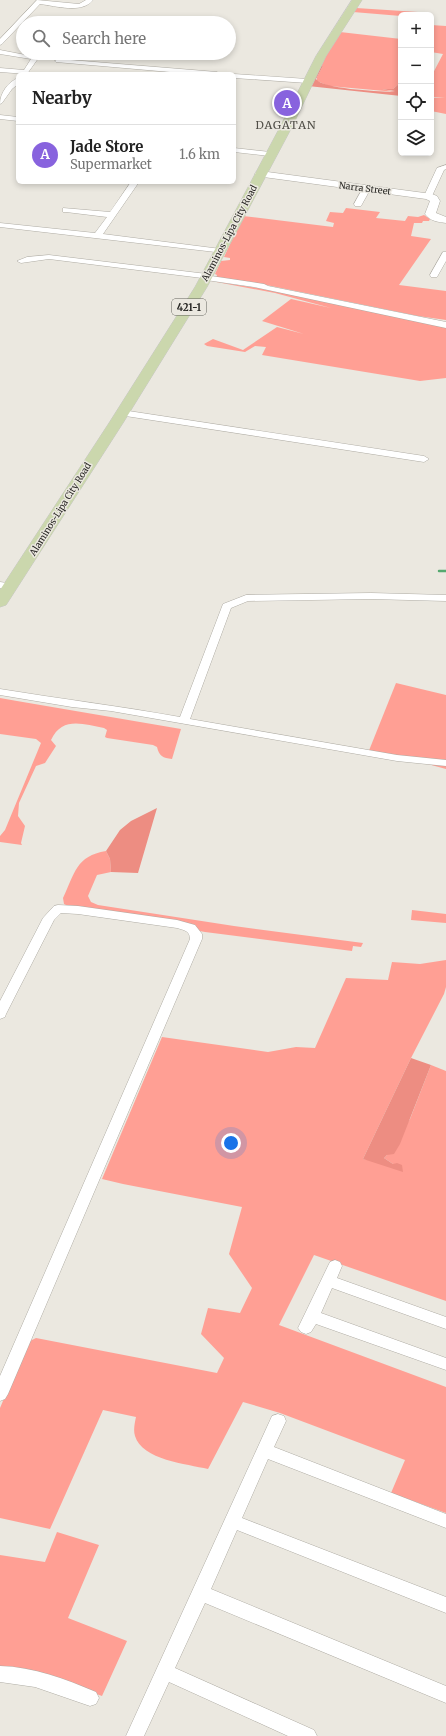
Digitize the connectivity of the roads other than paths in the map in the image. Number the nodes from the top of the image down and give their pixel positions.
1 (90, 0) edge
2 (356, 0) edge
3 (40, 1) edge
4 (26, 16) edge
5 (16, 26) edge
6 (0, 42) edge
7 (0, 52) edge
8 (16, 55) edge
9 (34, 60) edge
10 (58, 61) dead end
11 (141, 67) junction
12 (0, 70) edge
13 (17, 72) edge
14 (26, 72) edge
15 (138, 72) edge
16 (195, 72) edge
17 (236, 76) edge
18 (307, 81) junction
19 (16, 82) edge
20 (0, 102) edge
21 (0, 117) edge
22 (16, 119) edge
23 (236, 150) edge
24 (270, 154) junction
25 (446, 166) edge
26 (260, 174) junction
27 (134, 184) edge
28 (367, 188) junction
29 (428, 196) junction
30 (358, 204) dead end
31 (66, 210) dead end
32 (112, 215) junction
33 (446, 220) edge
34 (0, 225) edge
35 (97, 236) junction
36 (221, 251) junction
37 (446, 254) edge
38 (21, 261) dead end
39 (434, 275) dead end
40 (207, 277) junction
41 (413, 317) junction
42 (446, 321) edge
43 (446, 325) edge
44 (122, 413) junction
45 (424, 459) dead end
46 (5, 586) edge
47 (446, 598) edge
48 (0, 602) edge
49 (0, 692) edge
50 (184, 721) junction
51 (446, 763) edge
52 (0, 1014) edge
53 (335, 1266) dead end
54 (328, 1281) junction
55 (446, 1323) edge
56 (446, 1364) edge
57 (0, 1394) edge
58 (278, 1422) dead end
59 (264, 1450) junction
60 (232, 1521) junction
61 (446, 1521) edge
62 (201, 1593) junction
63 (446, 1605) edge
64 (165, 1672) junction
65 (0, 1674) edge
66 (446, 1695) edge
67 (90, 1698) dead end
68 (134, 1736) edge
69 (308, 1736) edge

1 - 3 street
2 - 18 main road, Alaminos-Lipa City Road / 421-1
3 - 4 street
5 - 6 street
7 - 8 street
9 - 14 street
10 - 11 street
11 - 15 street
11 - 16 street
12 - 13 street
17 - 18 street
18 - 24 main road, Alaminos-Lipa City Road / 421-1
19 - 20 street
21 - 22 street
23 - 24 street
24 - 26 main road, Alaminos-Lipa City Road / 421-1
25 - 29 street
26 - 28 street, Narra Street
26 - 36 main road, Alaminos-Lipa City Road / 421-1
27 - 32 street
28 - 29 street, Narra Street
28 - 30 street
29 - 33 street
31 - 32 street
32 - 35 street
34 - 35 street
35 - 36 street
36 - 40 main road, Alaminos-Lipa City Road / 421-1
37 - 39 street
38 - 40 street
40 - 41 street
40 - 44 main road, Alaminos-Lipa City Road / 421-1
41 - 42 street
41 - 43 street
44 - 45 street
44 - 46 main road, Alaminos-Lipa City Road / 421-1
46 - 48 main road, Alaminos-Lipa City Road / 421-1
47 - 50 street
49 - 50 street
50 - 51 street
52 - 57 street
53 - 54 street
54 - 55 street
54 - 56 street
58 - 59 street
59 - 60 street
59 - 61 street
60 - 62 street
60 - 63 street
62 - 64 street
62 - 66 street
64 - 68 street
64 - 69 street
65 - 67 street

